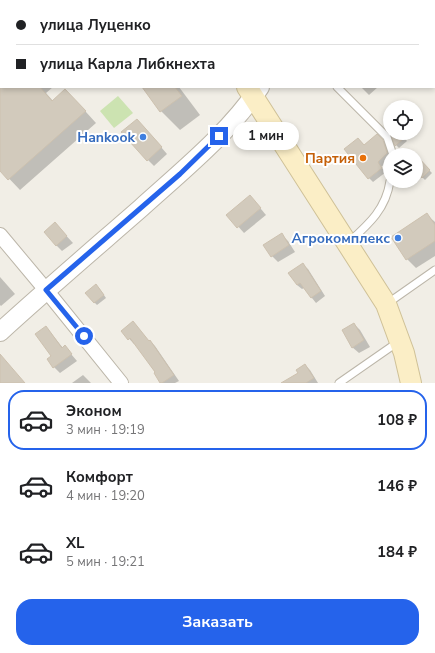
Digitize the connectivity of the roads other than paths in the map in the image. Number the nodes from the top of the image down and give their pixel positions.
1 (338, 88) edge
2 (253, 90) edge
3 (391, 148) edge
4 (389, 188) edge
5 (0, 235) edge
6 (347, 244) junction
7 (435, 270) edge
8 (46, 290) junction
9 (386, 304) junction
10 (0, 332) edge
11 (400, 341) junction
12 (121, 383) edge
13 (339, 383) edge
14 (411, 383) edge

1 - 3 lane
2 - 6 main road
2 - 8 street
4 - 6 lane
5 - 8 street
6 - 9 main road
7 - 9 lane
8 - 10 street
8 - 12 street
9 - 11 main road
11 - 13 lane
11 - 14 main road

